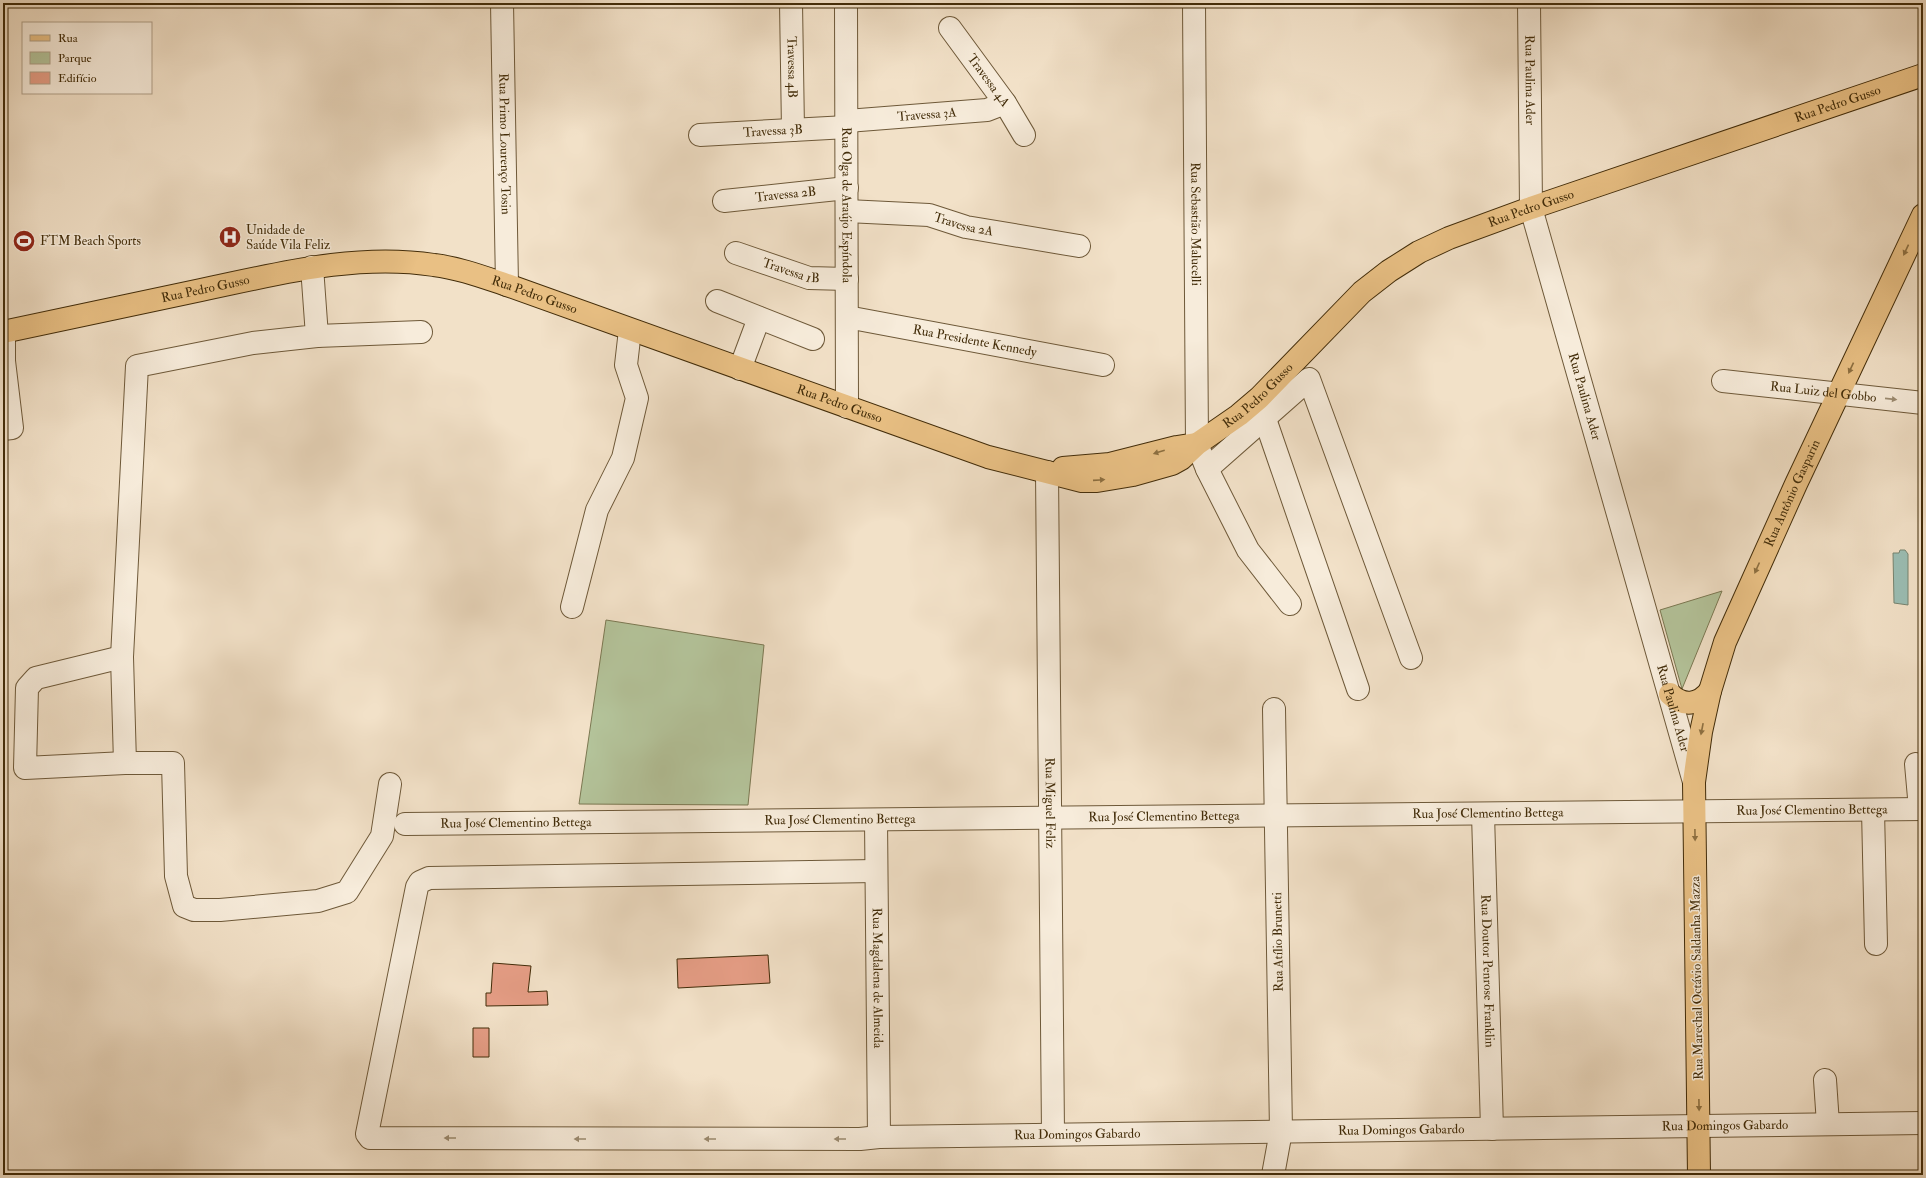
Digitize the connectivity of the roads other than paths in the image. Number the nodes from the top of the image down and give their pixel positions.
1 (502, 3) edge
2 (791, 3) edge
3 (846, 3) edge
4 (1194, 3) edge
5 (1529, 3) edge
6 (950, 28) dead end
7 (1923, 75) edge
8 (1005, 103) junction
9 (847, 124) junction
10 (793, 130) junction
11 (700, 135) dead end
12 (1024, 135) dead end
13 (847, 188) junction
14 (724, 201) dead end
15 (1531, 208) junction
16 (847, 211) junction
17 (1923, 215) edge
18 (1079, 246) dead end
19 (736, 253) dead end
20 (312, 267) junction
21 (847, 279) junction
22 (507, 285) junction
23 (717, 301) dead end
24 (847, 317) junction
25 (759, 318) junction
26 (630, 330) junction
27 (3, 331) edge
28 (421, 332) dead end
29 (317, 336) junction
30 (813, 339) dead end
31 (1294, 362) junction
32 (1103, 365) dead end
33 (740, 369) junction
34 (1309, 379) junction
35 (1723, 381) dead end
36 (1838, 393) junction
37 (1923, 403) edge
38 (847, 407) junction
39 (1265, 419) junction
40 (3, 428) edge
41 (1197, 444) junction
42 (1207, 469) junction
43 (1047, 472) junction
44 (1290, 604) dead end
45 (572, 607) dead end
46 (122, 657) junction
47 (1411, 658) dead end
48 (1358, 689) dead end
49 (1710, 691) junction
50 (1670, 694) junction
51 (1274, 709) dead end
52 (125, 763) junction
53 (1916, 764) dead end
54 (1694, 782) junction
55 (390, 784) dead end
56 (1922, 809) edge
57 (1873, 810) junction
58 (1695, 812) junction
59 (1483, 814) junction
60 (1276, 816) junction
61 (1050, 818) junction
62 (876, 820) junction
63 (406, 824) dead end
64 (876, 871) junction
65 (1876, 944) dead end
66 (1825, 1080) dead end
67 (1923, 1123) edge
68 (1828, 1124) junction
69 (1699, 1126) junction
70 (1492, 1129) junction
71 (1281, 1131) junction
72 (1053, 1134) junction
73 (878, 1137) junction
74 (1273, 1175) edge
75 (1700, 1175) edge

1 - 22 street, Rua Primo Lourenço Tosin
2 - 10 street, Travessa 4B
3 - 9 street, Rua Olga de Araújo Espíndola
4 - 41 street, Rua Sebastião Malucelli
5 - 15 street, Rua Paulina Ader
6 - 8 street, Travessa 4A
7 - 15 main road, Rua Pedro Gusso
8 - 9 street, Travessa 3A
8 - 12 street, Travessa 4A
9 - 10 street, Travessa 3B
9 - 13 street, Rua Olga de Araújo Espíndola
10 - 11 street, Travessa 3B
13 - 14 street, Travessa 2B
13 - 16 street, Rua Olga de Araújo Espíndola
15 - 31 main road, Rua Pedro Gusso
15 - 50 street, Rua Paulina Ader
16 - 18 street, Travessa 2A
16 - 21 street, Rua Olga de Araújo Espíndola
17 -> 36 main road, Rua Antônio Gasparin
19 - 21 street, Travessa 1B
20 - 22 main road, Rua Pedro Gusso
20 - 27 main road, Rua Pedro Gusso
20 - 29 street
21 - 24 street, Rua Olga de Araújo Espíndola
22 - 26 main road, Rua Pedro Gusso
23 - 25 street
24 - 32 street, Rua Presidente Kennedy
24 - 38 street, Rua Olga de Araújo Espíndola
25 - 30 street
25 - 33 street
26 - 33 main road, Rua Pedro Gusso
26 - 45 street
27 - 40 street
28 - 29 street
29 - 46 street
31 - 34 street
31 - 41 main road, Rua Pedro Gusso
33 - 38 main road, Rua Pedro Gusso
34 - 39 street
34 - 47 street
35 - 36 street, Rua Luiz del Gobbo
36 -> 37 street, Rua Luiz del Gobbo
36 -> 49 main road, Rua Antônio Gasparin
38 - 43 main road, Rua Pedro Gusso
39 - 42 street
39 - 48 street
41 - 42 street
41 - 43 main road, Rua Pedro Gusso
42 - 44 street
43 - 61 street, Rua Miguel Feliz
46 - 52 street
46 - 52 street
49 - 50 main road
49 -> 54 main road, Rua Antônio Gasparin
50 - 54 street, Rua Paulina Ader
51 - 60 street, Rua Atílio Brunetti
52 - 55 street
53 - 56 street
54 - 58 main road, Rua Marechal Octávio Saldanha Mazza
56 - 57 street, Rua José Clementino Bettega
57 - 58 street, Rua José Clementino Bettega
57 - 65 street
58 - 59 street, Rua José Clementino Bettega
58 -> 69 main road, Rua Marechal Octávio Saldanha Mazza
59 - 60 street, Rua José Clementino Bettega
59 - 70 street, Rua Doutor Penrose Franklin
60 - 61 street, Rua José Clementino Bettega
60 - 71 street, Rua Atílio Brunetti
61 - 62 street, Rua José Clementino Bettega
61 - 72 street, Rua Miguel Feliz
62 - 63 street, Rua José Clementino Bettega
62 - 64 street, Rua Magdalena de Almeida
64 - 73 street, Rua Magdalena de Almeida
73 -> 64 street, Rua Domingos Gabardo
66 - 68 street
67 - 68 street, Rua Domingos Gabardo
68 - 69 street, Rua Domingos Gabardo
69 - 70 street, Rua Domingos Gabardo
69 - 75 main road, Rua Marechal Octávio Saldanha Mazza
70 - 71 street, Rua Domingos Gabardo
71 - 72 street, Rua Domingos Gabardo
71 - 74 street, Rua Atílio Brunetti
72 - 73 street, Rua Domingos Gabardo

